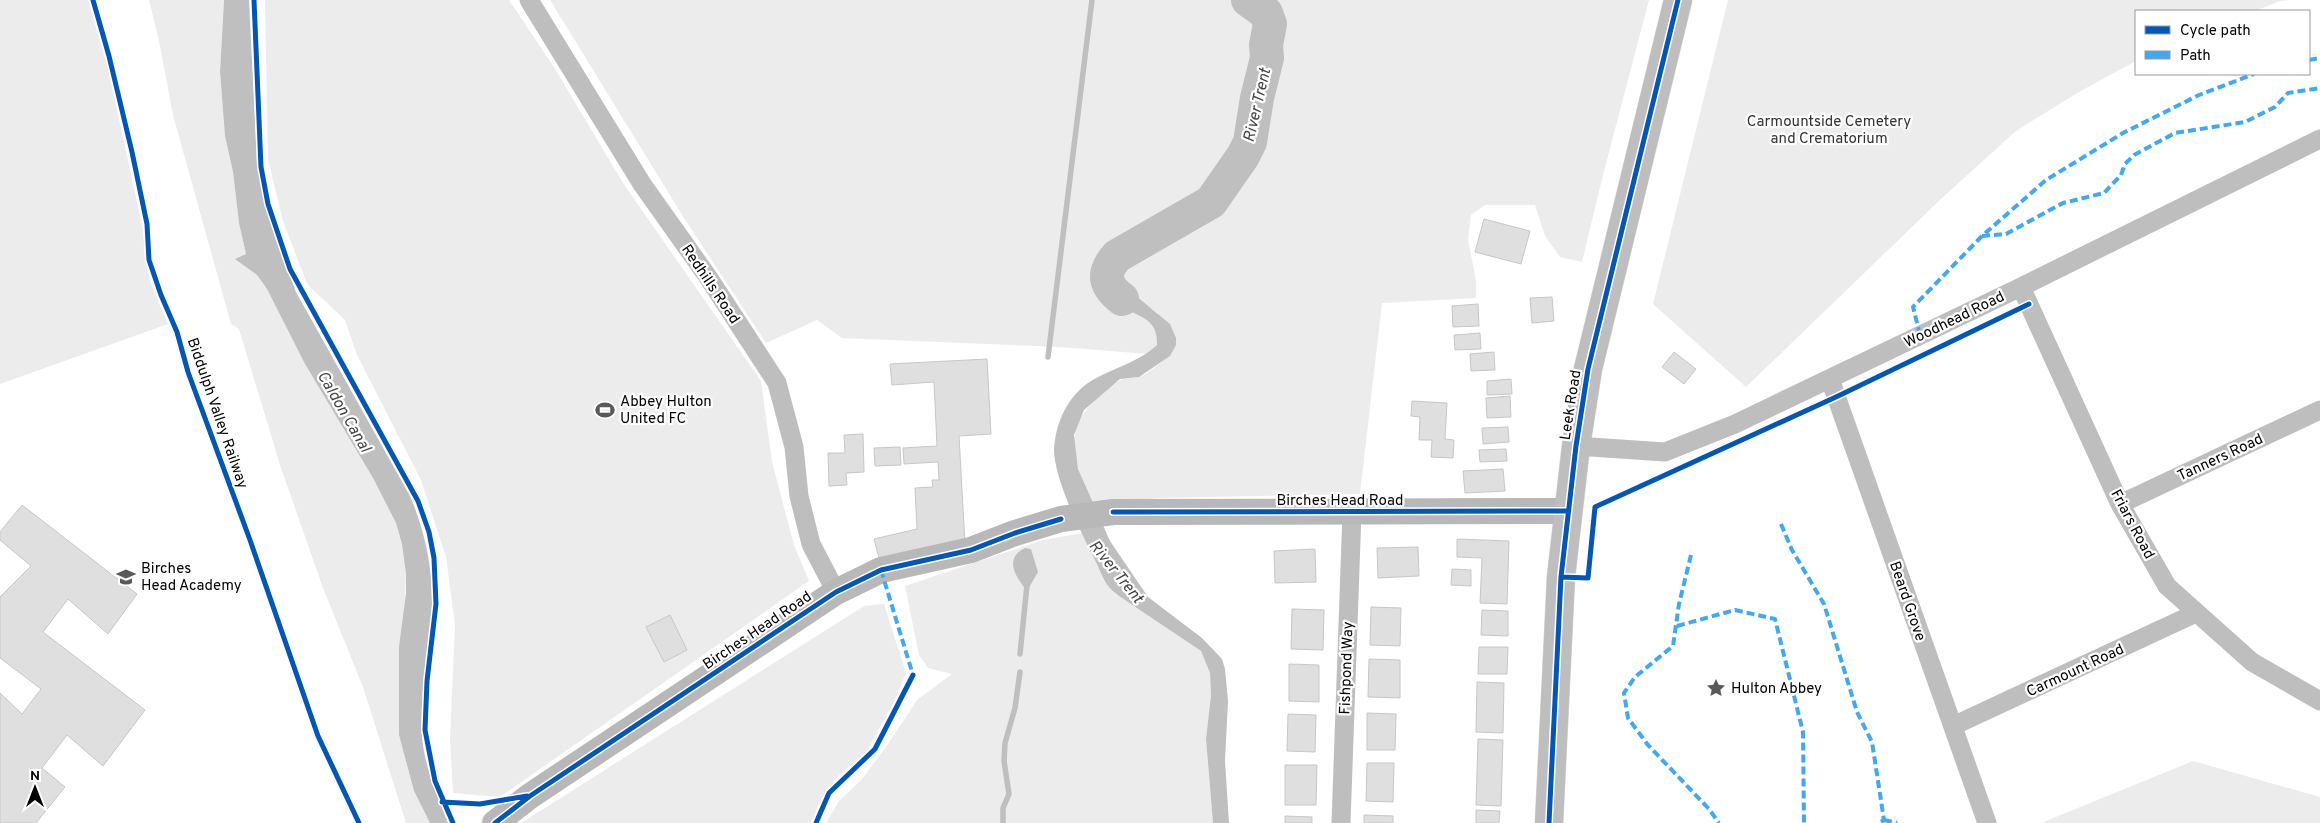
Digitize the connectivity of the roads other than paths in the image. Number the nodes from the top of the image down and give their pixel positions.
1 (529, 0) edge
2 (1678, 0) edge
3 (2320, 139) edge
4 (2021, 287) junction
5 (1830, 379) junction
6 (2320, 410) edge
7 (1576, 446) junction
8 (2120, 504) junction
9 (1567, 511) junction
10 (1352, 512) junction
11 (836, 592) junction
12 (2196, 613) junction
13 (2320, 700) edge
14 (1953, 726) junction
15 (495, 823) edge
16 (1341, 823) edge
17 (1549, 823) edge
18 (1986, 823) edge

1 - 11 street, Redhills Road
2 - 7 main road, Leek Road
3 - 4 street, Woodhead Road
4 - 5 street, Woodhead Road
4 - 8 street, Friars Road
5 - 7 street, Woodhead Road
5 - 14 street, Beard Grove
6 - 8 street, Tanners Road
7 - 9 main road, Leek Road
8 - 12 street, Friars Road
9 - 10 street, Birches Head Road
9 - 17 main road, Leek Road
10 - 11 street, Birches Head Road
10 - 16 street, Fishpond Way
11 - 15 street, Birches Head Road
12 - 13 street, Friars Road
12 - 14 street, Carmount Road
14 - 18 street, Beard Grove

